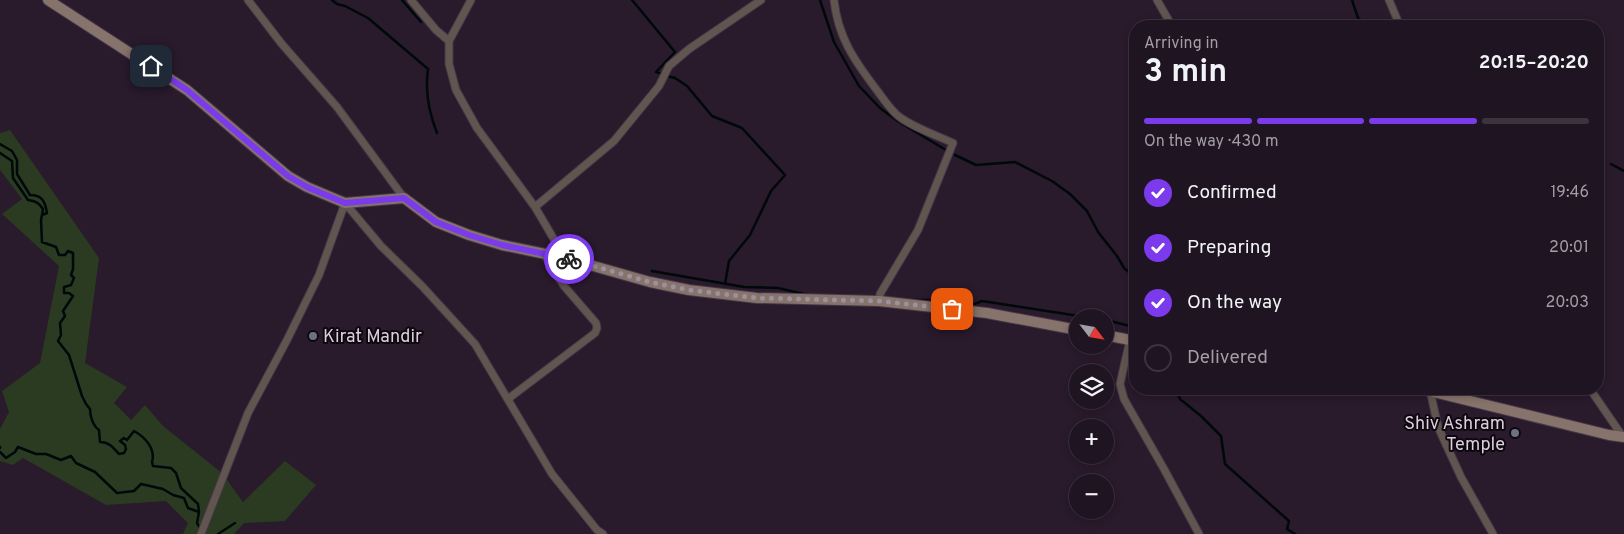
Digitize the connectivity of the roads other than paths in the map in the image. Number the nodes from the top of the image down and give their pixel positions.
1 (48, 0) edge
2 (248, 0) edge
3 (410, 0) edge
4 (471, 0) edge
5 (762, 0) edge
6 (834, 0) edge
7 (1157, 0) edge
8 (1389, 0) edge
9 (1169, 20) edge
10 (1397, 20) edge
11 (449, 41) junction
12 (404, 198) junction
13 (345, 203) junction
14 (535, 207) junction
15 (544, 254) junction
16 (565, 258) junction
17 (879, 301) junction
18 (1069, 328) edge
19 (1114, 337) edge
20 (1129, 340) edge
21 (1129, 354) edge
22 (1427, 395) edge
23 (1444, 395) edge
24 (1594, 395) edge
25 (508, 399) junction
26 (1624, 437) edge
27 (1490, 533) edge
28 (201, 534) edge
29 (602, 534) edge
30 (1199, 534) edge

1 - 13 street
2 - 12 street
3 - 11 street
4 - 11 street
5 - 14 street
6 - 17 street
7 - 9 street
8 - 10 street
11 - 14 street
12 - 13 street
12 - 15 street
13 - 25 street
13 - 28 street
14 - 16 street
15 - 16 street
15 - 25 street
16 - 17 street
17 - 18 street
19 - 20 street
21 - 30 street
22 - 27 street
23 - 26 street
24 - 26 street
25 - 29 street

